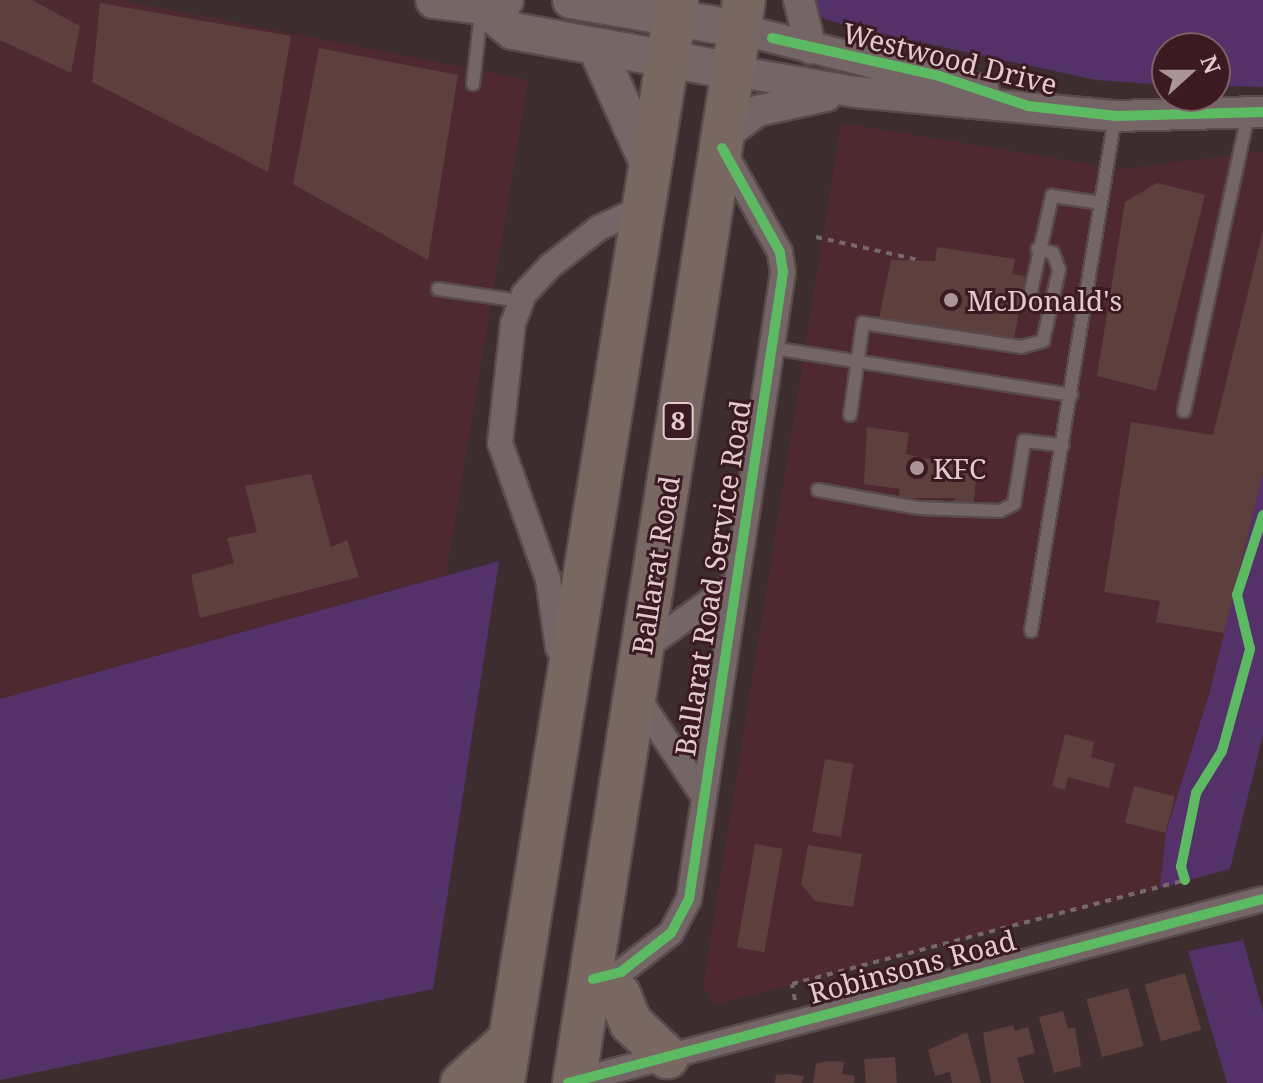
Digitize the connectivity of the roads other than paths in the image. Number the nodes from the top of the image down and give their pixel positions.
1 (434, 0) edge
2 (571, 0) edge
3 (799, 0) edge
4 (494, 3) edge
5 (676, 9) edge
6 (741, 14) edge
7 (597, 49) junction
8 (811, 49) junction
9 (666, 61) junction
10 (733, 71) junction
11 (473, 84) dead end
12 (856, 92) junction
13 (1028, 106) junction
14 (1256, 113) edge
15 (1116, 116) junction
16 (723, 142) junction
17 (647, 187) junction
18 (1101, 203) junction
19 (1037, 249) junction
20 (438, 289) dead end
21 (1029, 300) dead end
22 (520, 301) junction
23 (772, 348) junction
24 (856, 362) junction
25 (1071, 395) junction
26 (1184, 411) dead end
27 (850, 415) dead end
28 (1063, 445) junction
29 (818, 490) dead end
30 (735, 583) junction
31 (1031, 631) dead end
32 (642, 650) junction
33 (634, 693) junction
34 (562, 715) junction
35 (702, 794) junction
36 (1263, 899) edge
37 (593, 979) junction
38 (510, 1040) junction
39 (667, 1057) junction
40 (572, 1082) edge
41 (462, 1083) edge
42 (503, 1083) edge

1 - 4 main road
2 - 5 main road, Westwood Drive
3 - 8 street
4 - 7 main road, Westwood Drive
4 - 11 lane
5 - 6 main road, Westwood Drive
5 - 9 highway
6 - 8 street, Westwood Drive
6 - 10 highway, Ballarat Road / 8
7 - 9 main road, Westwood Drive
7 - 17 main road
8 - 13 street, Westwood Drive
9 - 10 main road, Westwood Drive
9 - 17 highway
10 - 12 street, Westwood Drive
10 - 16 highway, Ballarat Road / 8
12 - 13 street, Westwood Drive
12 - 16 street
13 - 15 street, Westwood Drive
14 - 15 street, Westwood Drive
14 - 26 lane
15 - 18 lane
16 - 23 street, Ballarat Road Service Road
16 - 32 highway, Ballarat Road / 8
17 - 22 street
17 - 34 highway
18 - 19 lane
18 - 25 lane
19 - 21 lane
19 - 24 lane
20 - 22 lane
22 - 34 street
23 - 24 lane
23 - 30 street, Ballarat Road Service Road
24 - 25 lane
24 - 27 lane
25 - 28 lane
28 - 29 lane
28 - 31 lane
30 - 32 street, Ballarat Road Service Road
30 - 35 street, Ballarat Road Service Road
32 - 33 highway, Ballarat Road / 8
33 - 35 street, Ballarat Road Service Road
33 - 37 highway, Ballarat Road / 8
34 - 38 highway
35 - 37 street, Ballarat Road Service Road
36 - 39 street, Robinsons Road
37 - 39 highway
37 - 40 highway, Ballarat Road / 8
38 - 41 highway
38 - 42 highway
39 - 40 street, Robinsons Road

